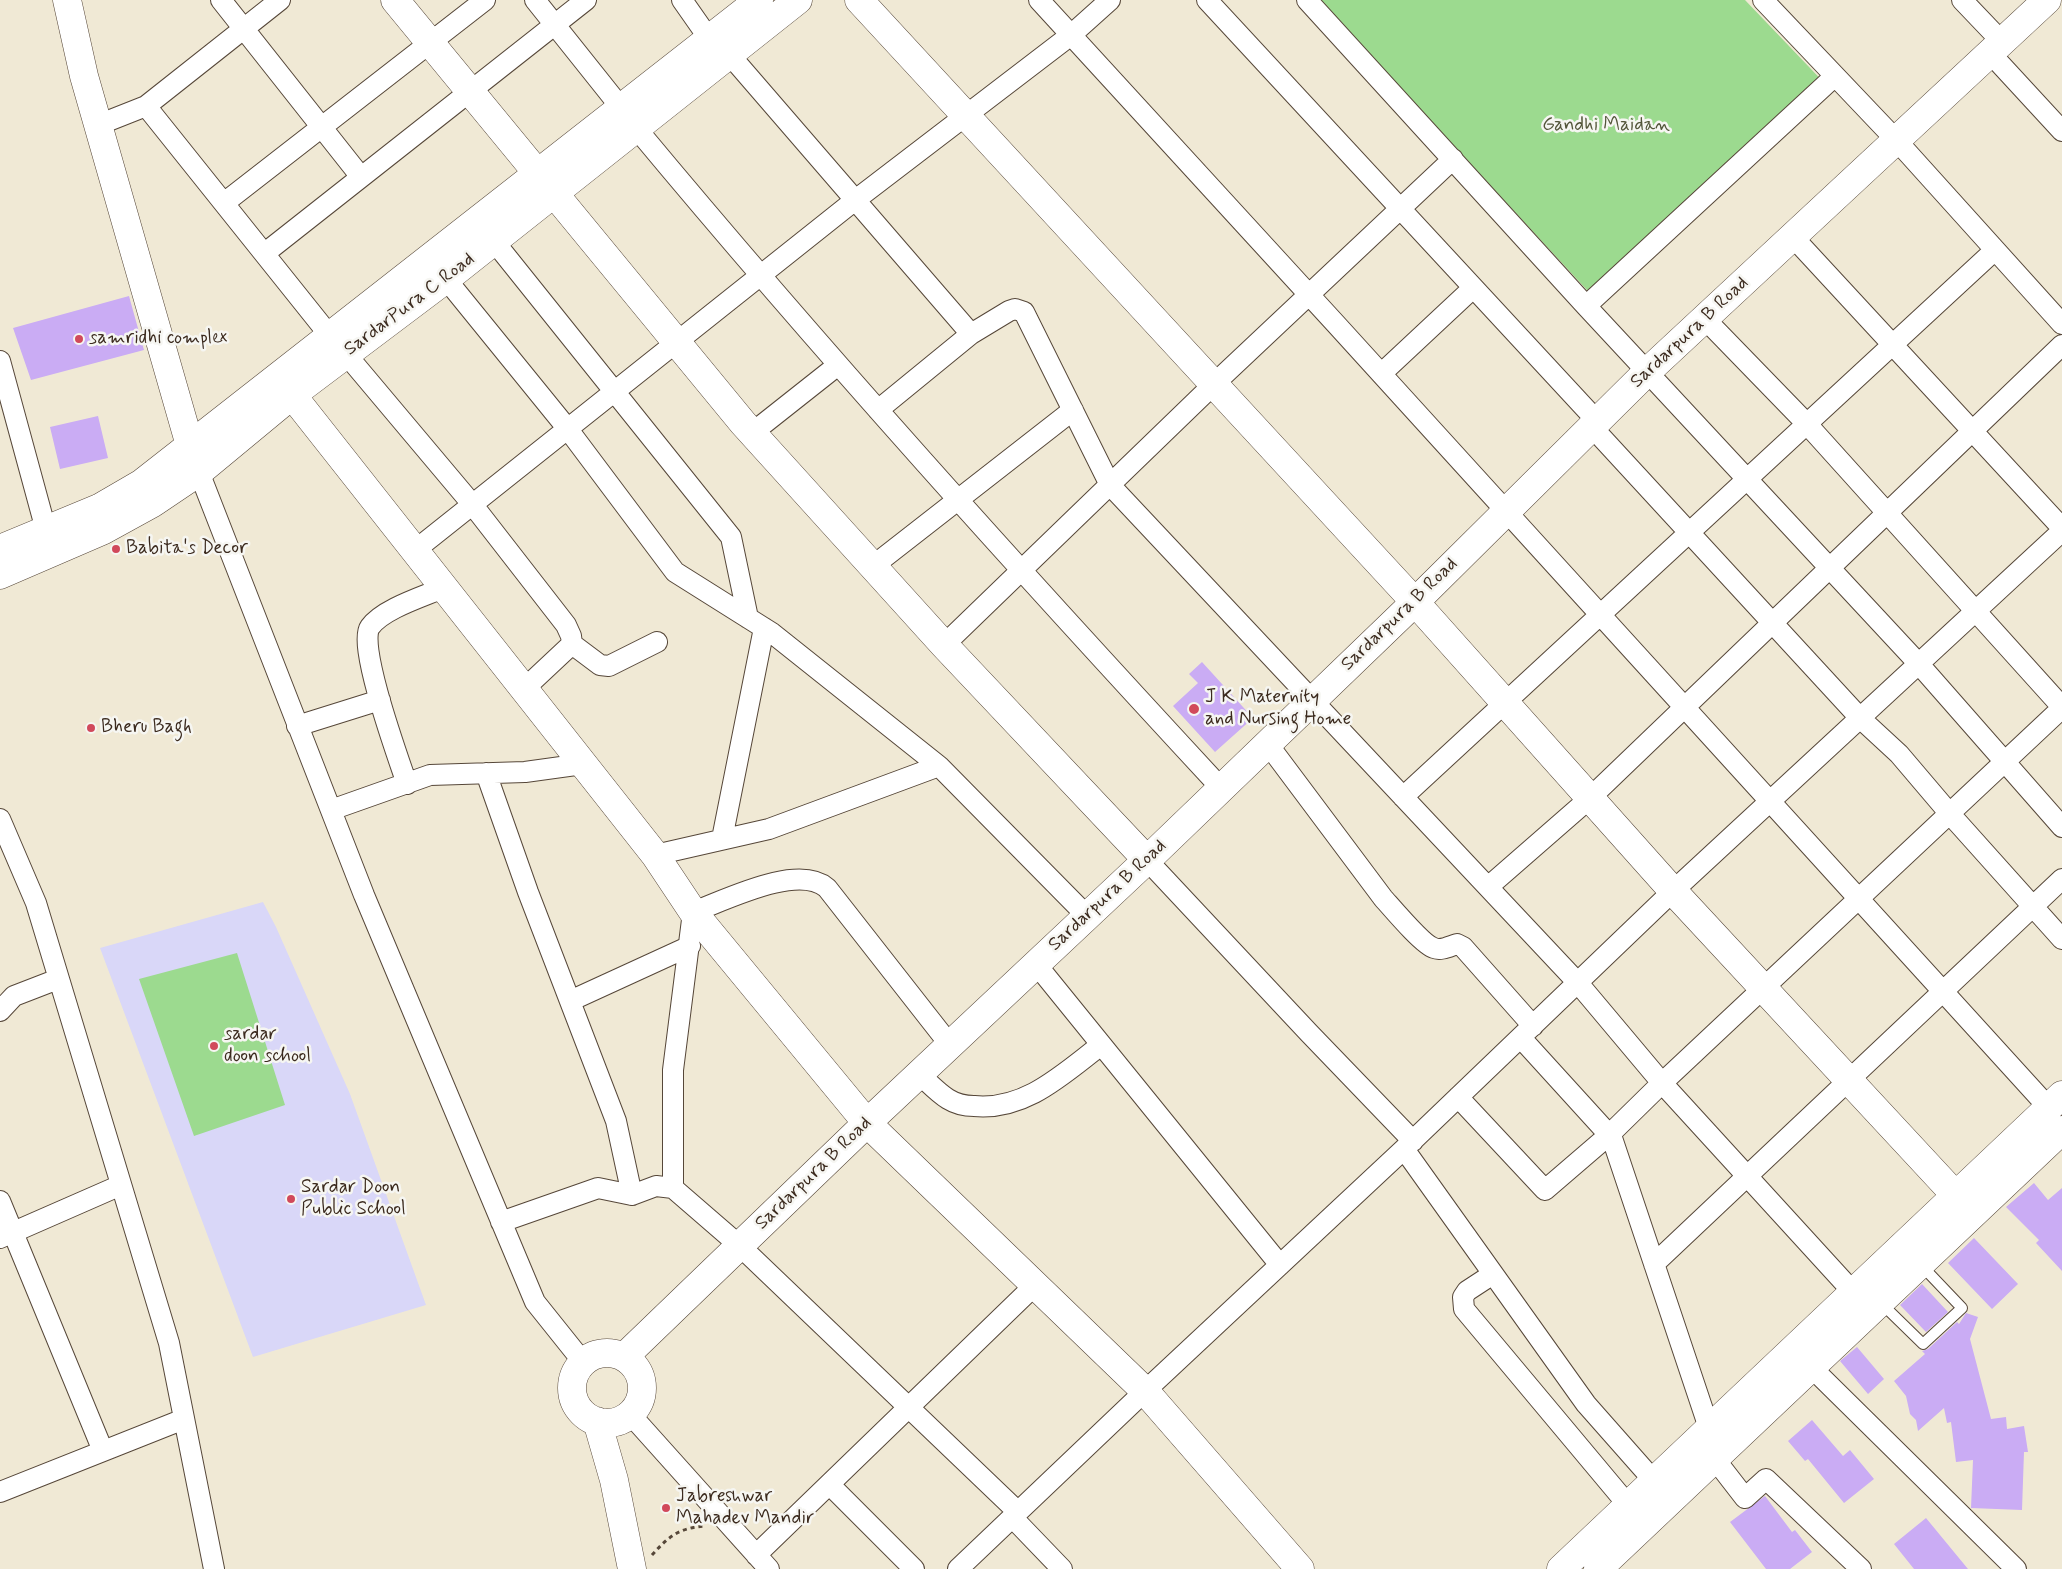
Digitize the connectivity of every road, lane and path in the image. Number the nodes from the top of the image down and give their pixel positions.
1 (67, 0) edge
2 (221, 0) edge
3 (280, 0) edge
4 (396, 0) edge
5 (485, 0) edge
6 (535, 0) edge
7 (586, 0) edge
8 (682, 0) edge
9 (759, 0) edge
10 (798, 0) edge
11 (859, 0) edge
12 (1039, 0) edge
13 (1110, 0) edge
14 (1206, 0) edge
15 (1307, 0) edge
16 (1763, 0) edge
17 (1962, 0) edge
18 (2047, 0) edge
19 (554, 25) junction
20 (243, 29) junction
21 (1071, 35) junction
22 (430, 42) junction
23 (719, 47) junction
24 (1997, 49) junction
25 (1835, 76) junction
26 (470, 92) junction
27 (146, 106) junction
28 (965, 114) junction
29 (629, 118) junction
30 (98, 125) junction
31 (321, 127) junction
32 (2062, 132) edge
33 (1897, 140) junction
34 (1453, 159) junction
35 (361, 177) junction
36 (544, 183) junction
37 (854, 201) junction
38 (224, 203) junction
39 (1400, 208) junction
40 (1793, 237) junction
41 (493, 240) junction
42 (1995, 250) junction
43 (265, 253) junction
44 (759, 275) junction
45 (446, 279) junction
46 (1473, 288) junction
47 (1310, 295) junction
48 (1586, 306) junction
49 (1705, 319) junction
50 (2062, 324) edge
51 (971, 334) junction
52 (675, 342) junction
53 (1893, 344) junction
54 (338, 345) junction
55 (2062, 345) edge
56 (0, 361) edge
57 (838, 365) junction
58 (1648, 372) junction
59 (1382, 373) junction
60 (1214, 384) junction
61 (612, 392) junction
62 (292, 394) junction
63 (878, 410) junction
64 (1073, 410) junction
65 (1806, 423) junction
66 (1594, 424) junction
67 (567, 428) junction
68 (1972, 431) junction
69 (752, 433) junction
70 (194, 459) junction
71 (1747, 478) junction
72 (1110, 485) junction
73 (957, 499) junction
74 (472, 504) junction
75 (1508, 510) junction
76 (1887, 513) junction
77 (46, 530) junction
78 (2062, 530) edge
79 (1689, 532) junction
80 (0, 549) edge
81 (414, 551) junction
82 (873, 566) junction
83 (1830, 568) junction
84 (1021, 571) junction
85 (0, 575) edge
86 (443, 588) junction
87 (1414, 602) junction
88 (1974, 612) junction
89 (1601, 614) junction
90 (1773, 622) junction
91 (756, 623) junction
92 (657, 642) dead end
93 (572, 644) junction
94 (944, 645) junction
95 (1918, 663) junction
96 (524, 689) junction
97 (380, 700) junction
98 (1312, 700) junction
99 (1506, 704) junction
100 (1684, 707) junction
101 (2062, 707) edge
102 (1860, 718) junction
103 (298, 726) junction
104 (1267, 744) junction
105 (2005, 762) junction
106 (583, 764) junction
107 (939, 766) junction
108 (486, 773) junction
109 (407, 784) junction
110 (1221, 788) junction
111 (1403, 797) junction
112 (1590, 798) junction
113 (1769, 802) junction
114 (331, 810) junction
115 (1950, 814) junction
116 (0, 819) edge
117 (2062, 827) edge
118 (722, 839) junction
119 (655, 855) junction
120 (1147, 860) junction
121 (2062, 879) edge
122 (1488, 888) junction
123 (1673, 891) junction
124 (1858, 899) junction
125 (2033, 907) junction
126 (693, 912) junction
127 (1087, 916) junction
128 (2062, 939) edge
129 (690, 946) junction
130 (1036, 964) junction
131 (58, 979) junction
132 (1578, 983) junction
133 (1762, 988) junction
134 (1943, 991) junction
135 (570, 1001) junction
136 (0, 1011) edge
137 (1527, 1032) junction
138 (950, 1045) junction
139 (1101, 1045) junction
140 (919, 1074) junction
141 (1848, 1081) junction
142 (1662, 1084) junction
143 (1458, 1098) junction
144 (2058, 1111) edge
145 (867, 1123) junction
146 (1609, 1135) junction
147 (1409, 1145) junction
148 (1747, 1176) junction
149 (121, 1185) junction
150 (673, 1188) junction
151 (632, 1195) junction
152 (0, 1201) edge
153 (1964, 1205) junction
154 (501, 1222) junction
155 (6, 1235) edge
156 (740, 1246) junction
157 (1654, 1264) junction
158 (1280, 1265) junction
159 (1921, 1265) junction
160 (1493, 1274) junction
161 (1035, 1285) junction
162 (1853, 1292) junction
163 (1881, 1302) junction
164 (624, 1357) junction
165 (583, 1362) junction
166 (1811, 1367) junction
167 (1145, 1390) junction
168 (910, 1408) junction
169 (630, 1414) junction
170 (184, 1419) junction
171 (597, 1421) junction
172 (1709, 1428) junction
173 (103, 1451) junction
174 (1714, 1458) junction
175 (1654, 1481) junction
176 (830, 1484) junction
177 (1, 1490) edge
178 (1628, 1505) junction
179 (1015, 1514) junction
180 (735, 1531) junction
181 (763, 1562) edge
182 (640, 1564) edge
183 (214, 1569) edge
184 (914, 1569) edge
185 (958, 1569) edge
186 (1062, 1569) edge
187 (1300, 1569) edge
188 (1561, 1569) edge
189 (1598, 1569) edge
190 (1861, 1569) edge
191 (2016, 1569) edge

1 - 30 street
2 - 20 street
3 - 20 street
4 - 22 street
5 - 22 street
6 - 19 street
7 - 19 street
8 - 23 street
9 - 23 street, SardarPura C Road
10 - 23 street, SardarPura C Road
11 - 28 street
12 - 21 street
13 - 21 street
14 - 39 street
15 - 34 street
16 - 25 street
17 - 24 street
18 - 24 street, Sardarpura B Road
19 - 26 street
19 - 29 street
20 - 27 street
20 - 31 street
21 - 28 street
21 - 47 street
22 - 26 street
22 - 31 street
23 - 29 street, SardarPura C Road
23 - 37 street
24 - 32 street
24 - 33 street, Sardarpura B Road
25 - 33 street
25 - 48 street
26 - 35 street
26 - 36 street
27 - 30 street
27 - 38 street
28 - 37 street
28 - 60 street
29 - 36 street, SardarPura C Road
29 - 44 street
30 - 70 street
31 - 35 street
31 - 38 street
33 - 40 street, Sardarpura B Road
33 - 42 street
34 - 39 street
34 - 48 street
35 - 43 street
36 - 41 street, SardarPura C Road
36 - 52 street
36 - 54 street, SardarPura C Road
37 - 44 street
37 - 51 street
38 - 43 street
39 - 46 street
39 - 47 street
40 - 49 street, Sardarpura B Road
40 - 53 street
41 - 45 street, SardarPura C Road
41 - 61 street
42 - 50 street
42 - 53 street
43 - 54 street
44 - 52 street
44 - 57 street
45 - 54 street, SardarPura C Road
45 - 67 street
46 - 59 street
46 - 66 street
47 - 59 street
47 - 60 street
48 - 58 street
49 - 58 street, Sardarpura B Road
49 - 65 street
51 - 63 street
51 - 64 street
52 - 61 street
52 - 69 street
53 - 65 street
53 - 68 street
54 - 62 street, SardarPura C Road
54 - 70 street, SardarPura C Road
54 - 74 street
55 - 68 street
56 - 77 street
57 - 63 street
57 - 69 street
58 - 66 street, Sardarpura B Road
58 - 71 street
59 - 75 street
60 - 72 street
60 - 87 street
61 - 67 street
61 - 91 street
62 - 70 street, SardarPura C Road
62 - 81 street
63 - 73 street
64 - 72 street
64 - 73 street
65 - 71 street
65 - 76 street
66 - 75 street, Sardarpura B Road
66 - 79 street
67 - 74 street
67 - 91 street
68 - 76 street
68 - 78 street
69 - 82 street
70 - 77 street, SardarPura C Road
70 - 85 street, SardarPura C Road
70 - 103 street
71 - 79 street
71 - 83 street
72 - 84 street
72 - 98 street
73 - 82 street
73 - 84 street
74 - 81 street
74 - 93 street
75 - 87 street, Sardarpura B Road
75 - 89 street
76 - 83 street
76 - 88 street
77 - 80 street, SardarPura C Road
78 - 88 street
79 - 89 street
79 - 90 street
81 - 86 street
82 - 94 street
83 - 90 street
83 - 95 street
84 - 94 street
84 - 110 street
86 - 96 street
86 - 97 street
87 - 98 street, Sardarpura B Road
87 - 99 street
88 - 95 street
88 - 101 street
89 - 99 street
89 - 100 street
90 - 100 street
90 - 102 street
91 - 107 street
91 - 118 street
92 - 93 street
93 - 96 street
94 - 120 street
95 - 102 street
95 - 105 street
96 - 106 street
97 - 103 street
97 - 109 street
98 - 104 street, Sardarpura B Road
98 - 111 street
99 - 111 street
99 - 112 street
100 - 112 street
100 - 113 street
101 - 105 street
102 - 113 street
102 - 115 street
103 - 114 street
104 - 110 street, Sardarpura B Road
104 - 137 street
105 - 115 street
105 - 117 street
106 - 108 street
106 - 119 street
107 - 118 street
107 - 127 street
108 - 109 street
108 - 135 street
109 - 114 street
110 - 120 street, Sardarpura B Road
111 - 122 street
112 - 122 street
112 - 123 street
113 - 123 street
113 - 124 street
114 - 154 street
115 - 124 street
115 - 125 street
116 - 131 street
118 - 119 street
119 - 126 street
120 - 127 street, Sardarpura B Road
120 - 147 street
121 - 125 street
122 - 132 street
123 - 132 street
123 - 133 street
124 - 133 street
124 - 134 street
125 - 128 street
125 - 134 street
126 - 129 street
126 - 138 street
126 - 145 street
127 - 130 street, Sardarpura B Road
129 - 135 street
129 - 150 street
130 - 138 street, Sardarpura B Road
130 - 139 street
131 - 136 street
131 - 149 street
132 - 137 street
132 - 142 street
133 - 141 street
133 - 142 street
134 - 141 street
134 - 144 street
135 - 151 street
137 - 143 street
137 - 146 street
138 - 140 street, Sardarpura B Road
139 - 140 street
139 - 158 street
140 - 145 street, Sardarpura B Road
141 - 148 street
141 - 153 street
142 - 146 street
142 - 148 street
143 - 146 street
143 - 147 street
144 - 153 street
145 - 156 street, Sardarpura B Road
145 - 161 street
146 - 157 street
147 - 158 street
147 - 160 street
148 - 157 street
148 - 162 street
149 - 155 street
149 - 170 street
150 - 151 street
150 - 156 street
151 - 154 street
152 - 155 street
153 - 159 street
153 - 162 street
154 - 165 street
155 - 173 street
156 - 164 street, Sardarpura B Road
156 - 168 street
157 - 172 street
158 - 167 street
159 - 163 street
159 - 163 lane
160 - 175 street
160 - 178 street
161 - 167 street
161 - 168 street
162 - 172 street
163 - 166 street
164 - 165 street
164 - 169 street
165 - 171 street
166 - 174 street
166 - 191 street
167 - 179 street
167 - 187 street
168 - 176 street
168 - 179 street
169 - 171 street
169 - 180 street
170 - 173 street
170 - 183 street
171 - 182 street
172 - 175 street
173 - 177 street
174 - 189 street
174 - 190 street
175 - 178 street
176 - 181 street
176 - 184 street
178 - 188 street
179 - 185 street
179 - 186 street
180 - 181 street
180 - 182 path

